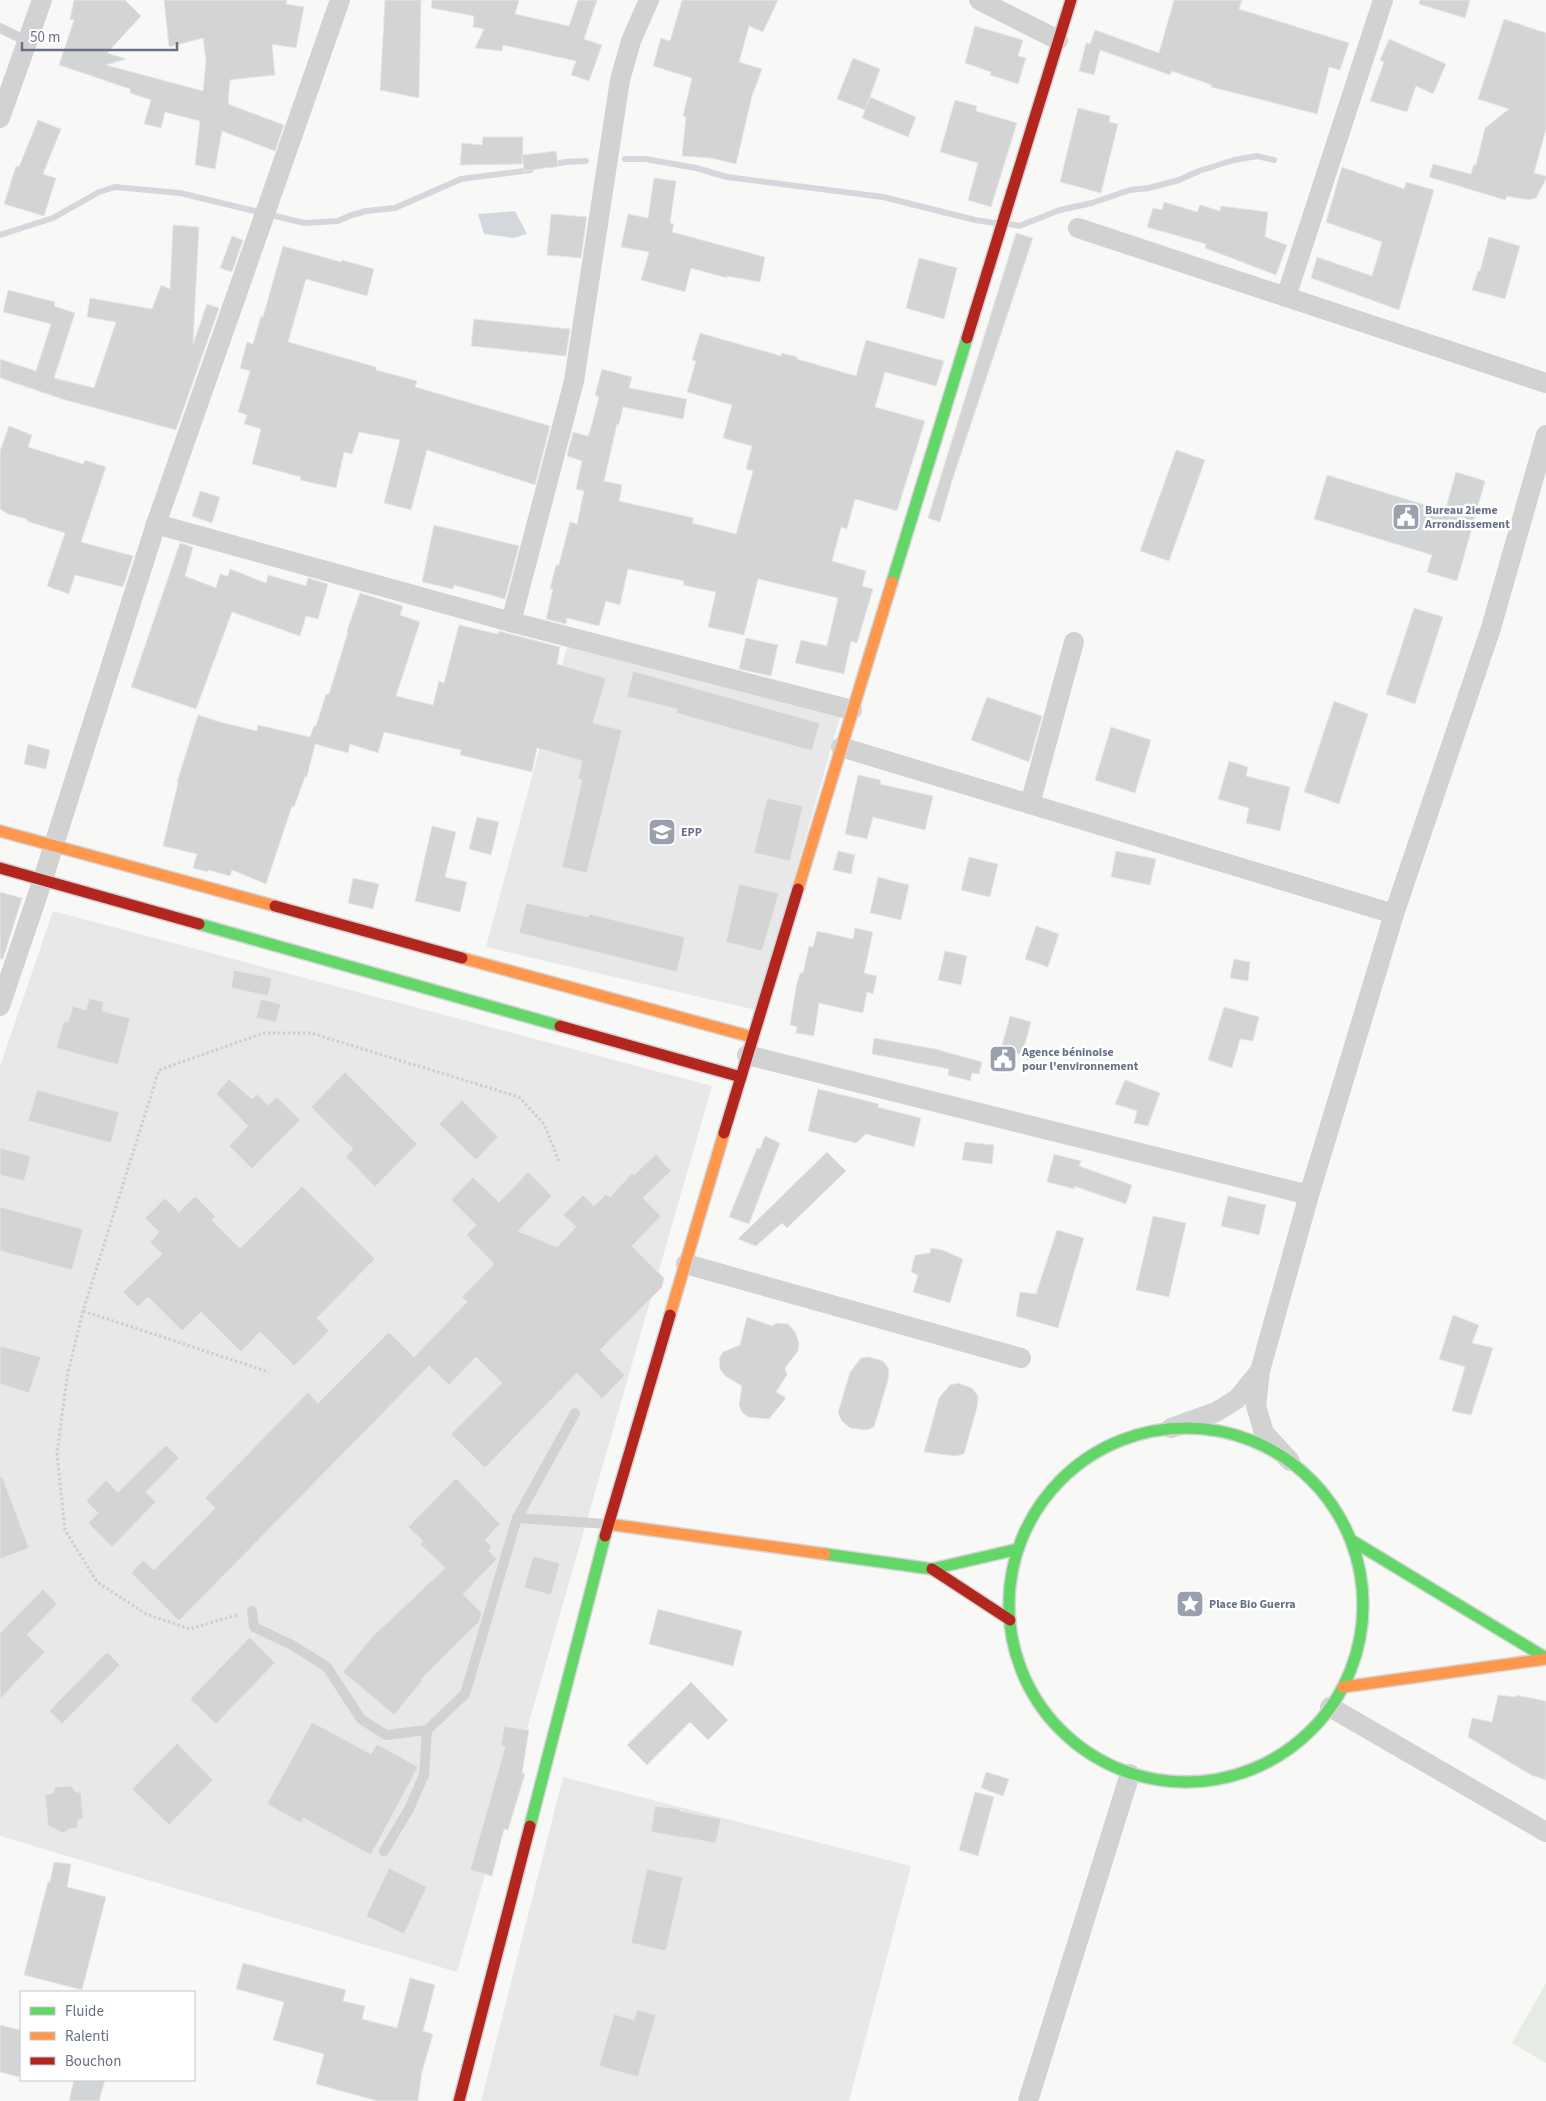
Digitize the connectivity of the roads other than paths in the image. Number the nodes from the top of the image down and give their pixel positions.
1 (42, 0) edge
2 (340, 0) edge
3 (649, 0) edge
4 (979, 0) edge
5 (1070, 0) edge
6 (1383, 0) edge
7 (0, 28) edge
8 (1058, 40) junction
9 (27, 41) junction
10 (0, 118) edge
11 (1078, 228) dead end
12 (1286, 297) junction
13 (1546, 382) edge
14 (1546, 435) edge
15 (156, 524) junction
16 (511, 622) junction
17 (1074, 642) dead end
18 (852, 710) junction
19 (841, 747) junction
20 (1030, 804) junction
21 (0, 831) edge
22 (54, 846) junction
23 (0, 868) edge
24 (43, 879) junction
25 (1394, 914) junction
26 (0, 1006) edge
27 (750, 1046) junction
28 (742, 1077) junction
29 (1309, 1195) junction
30 (686, 1264) junction
31 (1021, 1358) dead end
32 (1260, 1371) junction
33 (575, 1413) dead end
34 (1171, 1428) junction
35 (1290, 1461) junction
36 (517, 1518) junction
37 (608, 1524) junction
38 (1350, 1540) junction
39 (1018, 1549) junction
40 (932, 1569) junction
41 (252, 1611) road end
42 (1010, 1620) junction
43 (1546, 1659) edge
44 (1343, 1687) junction
45 (1330, 1708) junction
46 (427, 1730) junction
47 (1130, 1774) junction
48 (1546, 1832) edge
49 (384, 1851) dead end
50 (460, 2101) edge
51 (1028, 2101) edge

1 - 9 street
2 - 15 street
3 - 16 street
4 - 8 street
5 - 8 street
6 - 12 street
7 - 9 lane
8 - 18 street
9 - 10 street
11 - 12 street
12 - 13 street
14 - 25 street
15 - 16 street
15 - 22 street
16 - 18 street
17 - 20 street
18 - 19 street
19 - 20 street
19 - 27 street
20 - 25 street
21 - 22 street
22 - 24 street
22 - 27 street
23 - 24 street
24 - 26 street
24 - 28 street
25 - 29 street
27 - 28 street
27 - 29 street
28 - 30 street
29 - 32 street
30 - 31 street
30 - 37 street
32 - 34 street
32 - 35 street
33 - 36 lane
34 - 35 street
34 - 39 street
35 - 38 street
36 - 37 lane
36 - 46 lane
37 - 40 street
37 - 50 street
38 - 43 street
38 - 44 street
39 - 40 street
39 - 42 street
40 - 42 street
41 - 46 lane
42 - 47 street
43 - 44 street
44 - 45 street
45 - 47 street
45 - 48 street
46 - 49 lane
47 - 51 street

